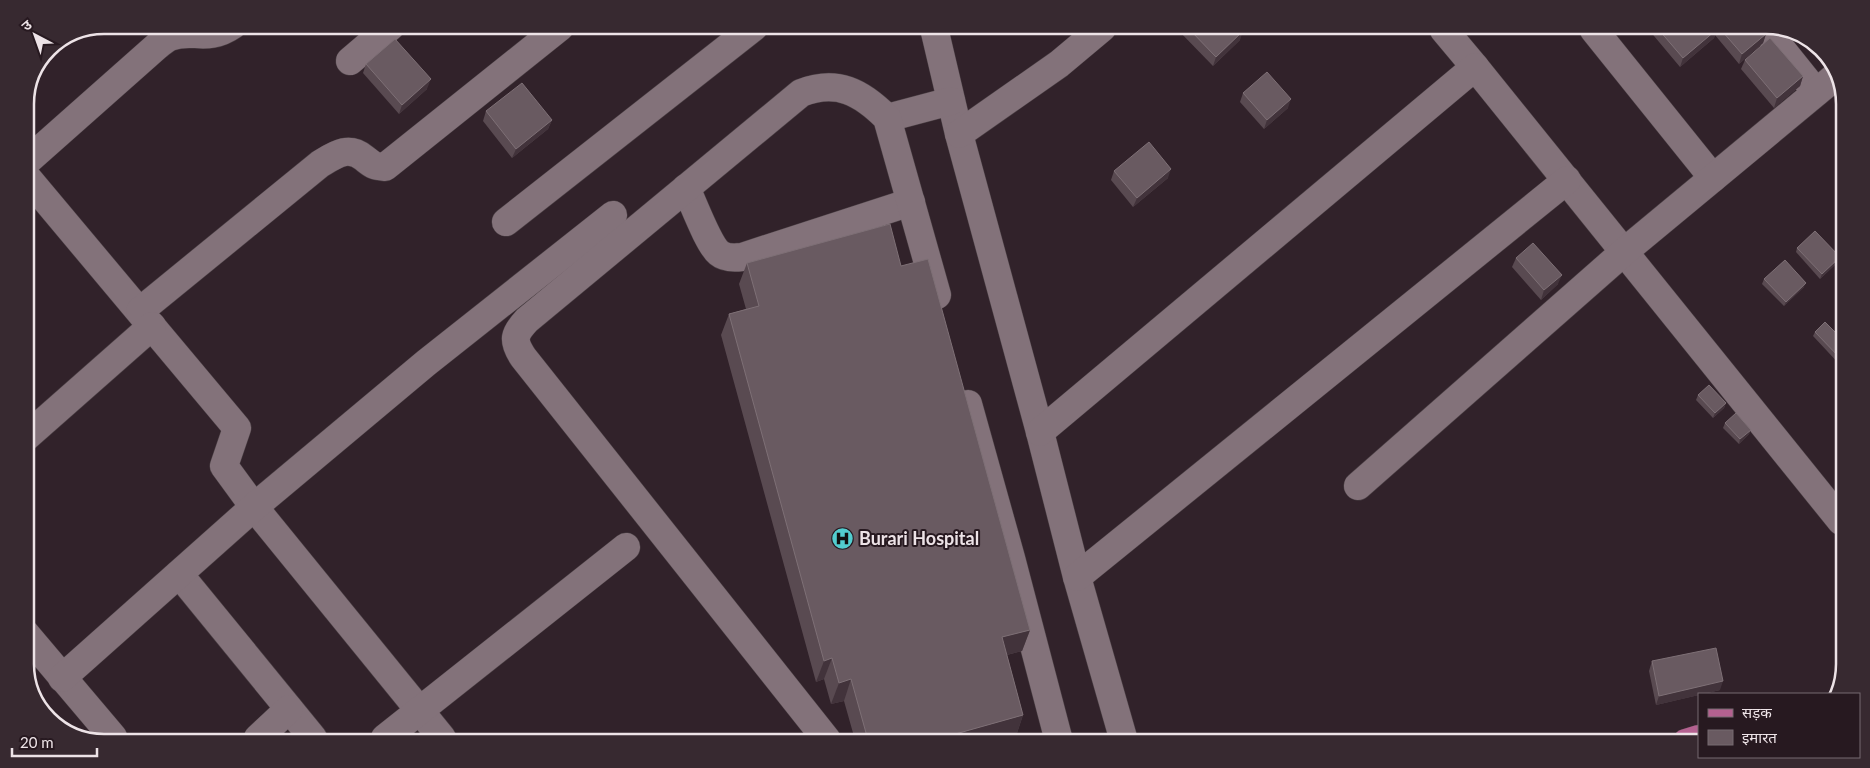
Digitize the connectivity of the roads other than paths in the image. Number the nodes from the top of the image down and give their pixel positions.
1 (183, 34) edge
2 (183, 34) edge
3 (216, 34) edge
4 (382, 34) edge
5 (551, 34) edge
6 (745, 34) edge
7 (935, 34) edge
8 (1095, 34) edge
9 (1447, 34) edge
10 (1597, 34) edge
11 (1771, 34) edge
12 (350, 61) dead end
13 (1476, 67) junction
14 (1826, 84) edge
15 (951, 101) junction
16 (887, 118) junction
17 (959, 134) junction
18 (34, 155) edge
19 (1713, 178) junction
20 (1567, 180) junction
21 (34, 185) edge
22 (686, 188) junction
23 (911, 202) junction
24 (613, 215) dead end
25 (506, 222) dead end
26 (1625, 252) junction
27 (942, 314) edge
28 (146, 318) junction
29 (961, 380) edge
30 (34, 429) edge
31 (1040, 432) junction
32 (1358, 486) dead end
33 (254, 507) junction
34 (1836, 515) edge
35 (626, 547) dead end
36 (179, 574) junction
37 (1077, 577) junction
38 (34, 644) edge
39 (62, 678) junction
40 (289, 709) junction
41 (419, 710) junction
42 (111, 734) edge
43 (262, 734) edge
44 (310, 734) edge
45 (390, 734) edge
46 (439, 734) edge
47 (822, 734) edge
48 (1057, 734) edge
49 (1122, 734) edge

1 - 3 street
2 - 18 street
4 - 12 street
5 - 28 street
6 - 25 street
7 - 15 street
8 - 17 street
9 - 13 street
10 - 19 street
11 - 14 street
13 - 20 street
13 - 31 street
14 - 19 street
15 - 16 street
15 - 17 street
16 - 22 street
16 - 23 street
17 - 31 street
19 - 26 street
20 - 26 street
20 - 37 street
21 - 28 street
22 - 23 street
22 - 47 street
23 - 27 street
24 - 33 street
26 - 32 street
26 - 34 street
28 - 30 street
28 - 33 street
29 - 48 street
31 - 37 street
33 - 36 street
33 - 41 street
35 - 41 street
36 - 39 street
36 - 40 street
37 - 49 street
38 - 39 street
39 - 42 street
40 - 43 street
40 - 44 street
41 - 45 street
41 - 46 street

